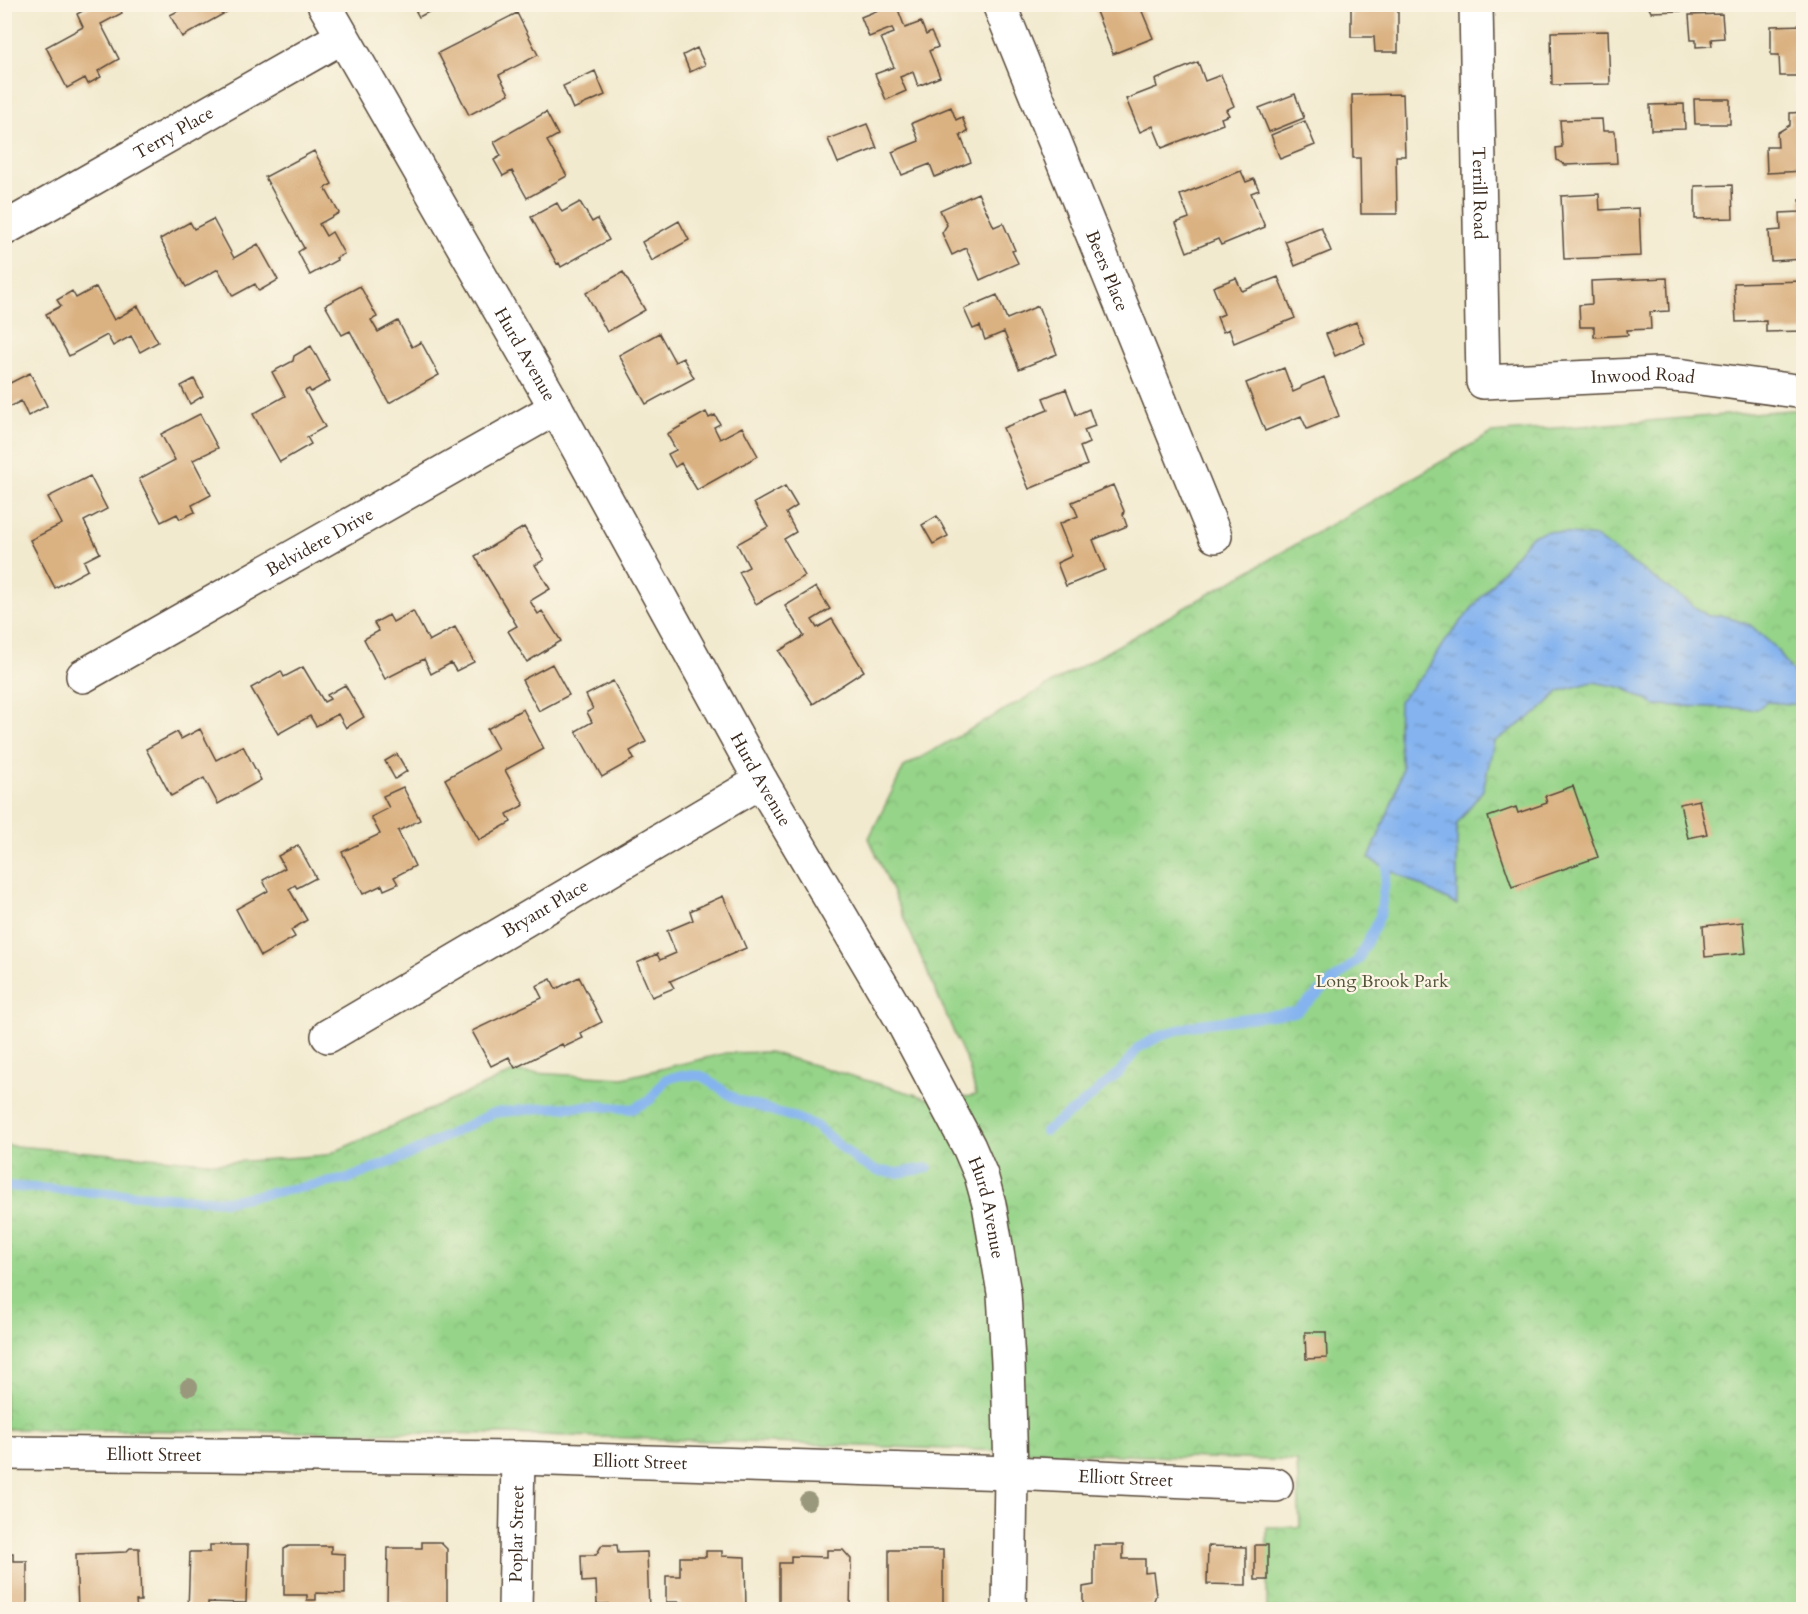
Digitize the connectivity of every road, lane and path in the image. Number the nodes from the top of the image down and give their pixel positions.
1 (324, 4) edge
2 (999, 4) edge
3 (1476, 4) edge
4 (342, 37) junction
5 (4, 229) edge
6 (1483, 382) joint
7 (1803, 392) edge
8 (555, 408) junction
9 (1215, 536) dead end
10 (83, 676) dead end
11 (761, 781) junction
12 (328, 1036) dead end
13 (4, 1453) edge
14 (519, 1458) junction
15 (1011, 1473) junction
16 (1276, 1485) dead end
17 (515, 1610) edge
18 (1009, 1610) edge

1 - 4 street, Hurd Avenue
2 - 9 street, Beers Place
3 - 6 street, Terrill Road
4 - 5 street, Terry Place
4 - 8 street, Hurd Avenue
6 - 7 street, Inwood Road
8 - 10 street, Belvidere Drive
8 - 11 street, Hurd Avenue
11 - 12 street, Bryant Place
11 - 15 street, Hurd Avenue
13 - 14 street, Elliott Street
14 - 15 street, Elliott Street
14 - 17 street, Poplar Street
15 - 16 street, Elliott Street
15 - 18 street, Hurd Avenue

